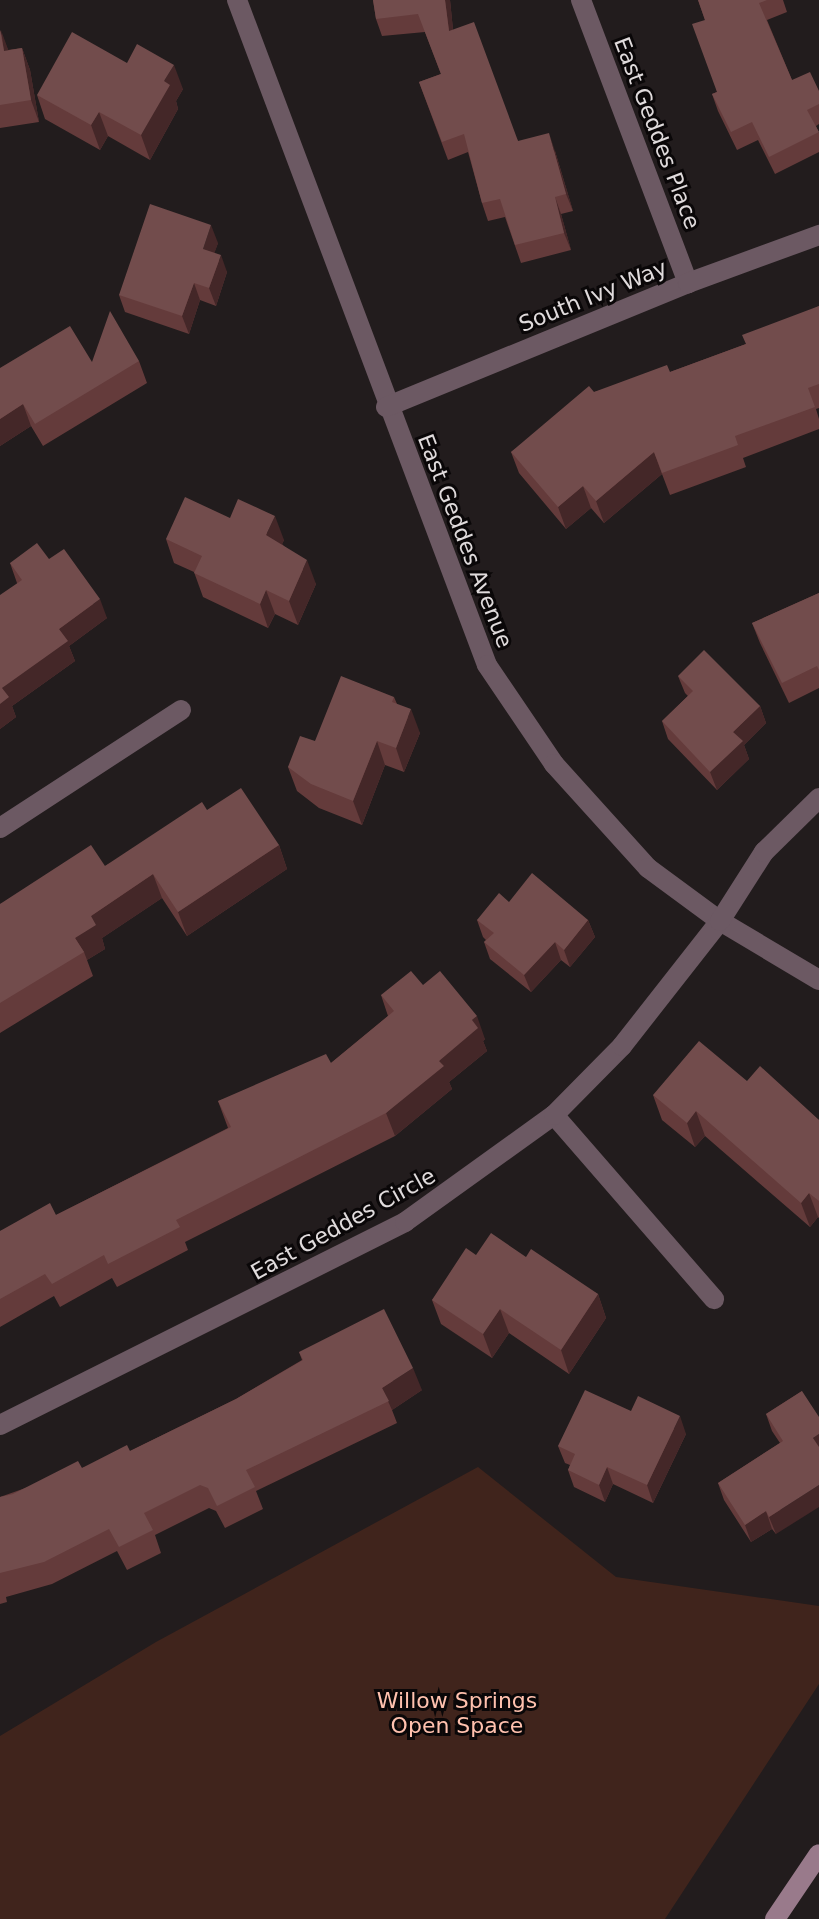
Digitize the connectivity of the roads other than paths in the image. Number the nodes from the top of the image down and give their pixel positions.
1 (237, 0) edge
2 (581, 0) edge
3 (819, 235) edge
4 (688, 283) junction
5 (386, 407) junction
6 (181, 710) dead end
7 (819, 798) edge
8 (0, 828) edge
9 (720, 921) junction
10 (819, 980) edge
11 (554, 1115) junction
12 (714, 1299) dead end
13 (0, 1425) edge
14 (819, 1854) edge
15 (775, 1919) edge

1 - 5 street, East Geddes Avenue
2 - 4 street, East Geddes Place
3 - 4 street, South Ivy Way
4 - 5 street, South Ivy Way
5 - 9 street, East Geddes Avenue
6 - 8 street
7 - 9 street, East Geddes Circle
9 - 10 street, East Geddes Avenue
9 - 11 street, East Geddes Circle
11 - 12 street
11 - 13 street, East Geddes Circle
14 - 15 main road

